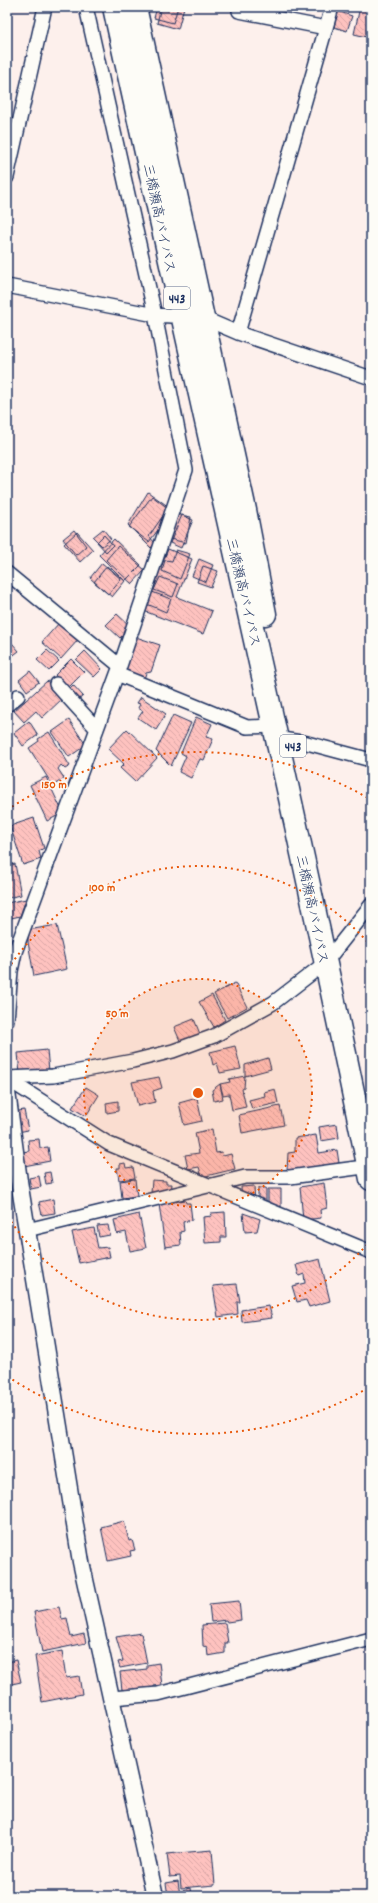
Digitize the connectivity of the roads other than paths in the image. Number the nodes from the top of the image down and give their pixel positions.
1 (45, 7) edge
2 (86, 7) edge
3 (114, 7) edge
4 (135, 7) edge
5 (332, 7) edge
6 (239, 11) dead end
7 (326, 28) junction
8 (7, 177) edge
9 (7, 286) edge
10 (154, 315) junction
11 (181, 317) junction
12 (203, 318) junction
13 (238, 333) junction
14 (371, 378) edge
15 (7, 573) edge
16 (119, 670) junction
17 (56, 684) dead end
18 (18, 696) dead end
19 (7, 705) edge
20 (97, 729) junction
21 (281, 735) junction
22 (371, 760) edge
23 (371, 905) edge
24 (331, 955) junction
25 (7, 1020) edge
26 (7, 1079) edge
27 (7, 1092) edge
28 (371, 1112) edge
29 (370, 1170) edge
30 (13, 1183) edge
31 (208, 1186) junction
32 (27, 1230) junction
33 (371, 1252) edge
34 (371, 1639) edge
35 (112, 1698) junction
36 (155, 1896) edge

1 - 8 street
2 - 10 street
3 - 11 highway, 三橋瀬高バイパス / 443
4 - 12 highway, 三橋瀬高バイパス / 443
5 - 7 street
6 - 7 street
7 - 13 street
9 - 10 street
10 - 11 street
10 - 16 street
11 - 12 street
11 - 21 highway, 三橋瀬高バイパス / 443
12 - 13 street
12 - 21 highway, 三橋瀬高バイパス / 443
13 - 14 street
15 - 16 street
16 - 20 street
16 - 21 street
17 - 20 street
18 - 19 street
20 - 25 street
21 - 22 street
21 - 24 highway, 三橋瀬高バイパス / 443
23 - 24 street
24 - 26 street
24 - 28 highway, 三橋瀬高バイパス / 443
24 - 29 highway, 三橋瀬高バイパス / 443
26 - 31 street
27 - 30 street
29 - 31 street
30 - 32 street
31 - 32 street
31 - 33 street
32 - 35 street
34 - 35 street
35 - 36 street

